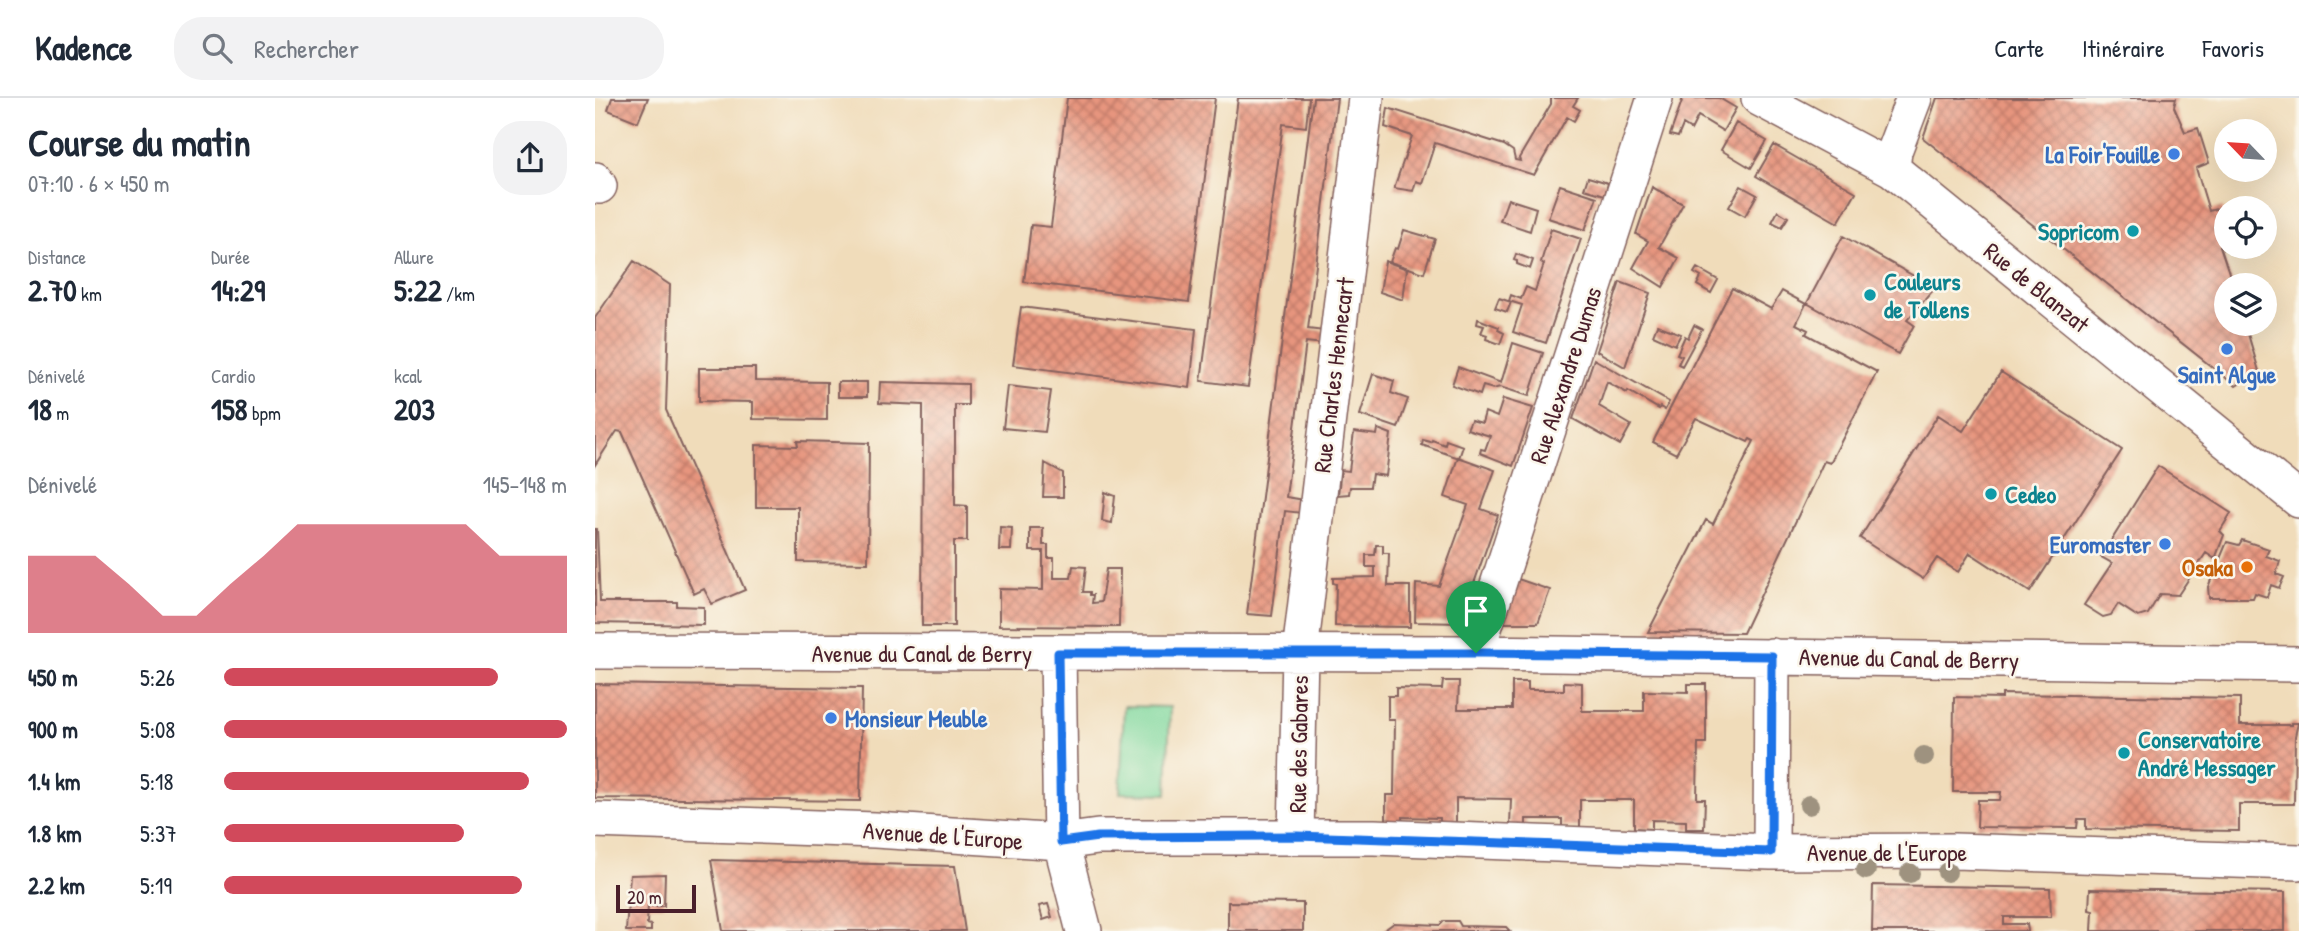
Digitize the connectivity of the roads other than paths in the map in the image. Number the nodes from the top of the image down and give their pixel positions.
1 (1366, 98) edge
2 (1655, 98) edge
3 (1759, 98) edge
4 (1914, 98) edge
5 (1892, 169) junction
6 (2299, 500) edge
7 (595, 651) edge
8 (1058, 653) junction
9 (1300, 653) junction
10 (1476, 653) junction
11 (1772, 656) junction
12 (2299, 664) edge
13 (595, 820) edge
14 (1297, 836) junction
15 (1061, 842) junction
16 (1771, 852) junction
17 (2299, 862) edge
18 (1084, 931) edge

1 - 9 street, Rue Charles Hennecart
2 - 10 street, Rue Alexandre Dumas
3 - 5 street, Rue de Blanzat
4 - 5 street
5 - 6 street, Rue de Blanzat
7 - 8 street, Avenue du Canal de Berry
8 - 9 street, Avenue du Canal de Berry
8 - 15 street
9 - 10 street, Avenue du Canal de Berry
9 - 14 street, Rue des Gabares
10 - 11 street, Avenue du Canal de Berry
11 - 12 street, Avenue du Canal de Berry
11 - 16 street
13 - 15 street, Avenue de l'Europe
14 - 15 street, Avenue de l'Europe
14 - 16 street, Avenue de l'Europe
15 - 18 street
16 - 17 street, Avenue de l'Europe

